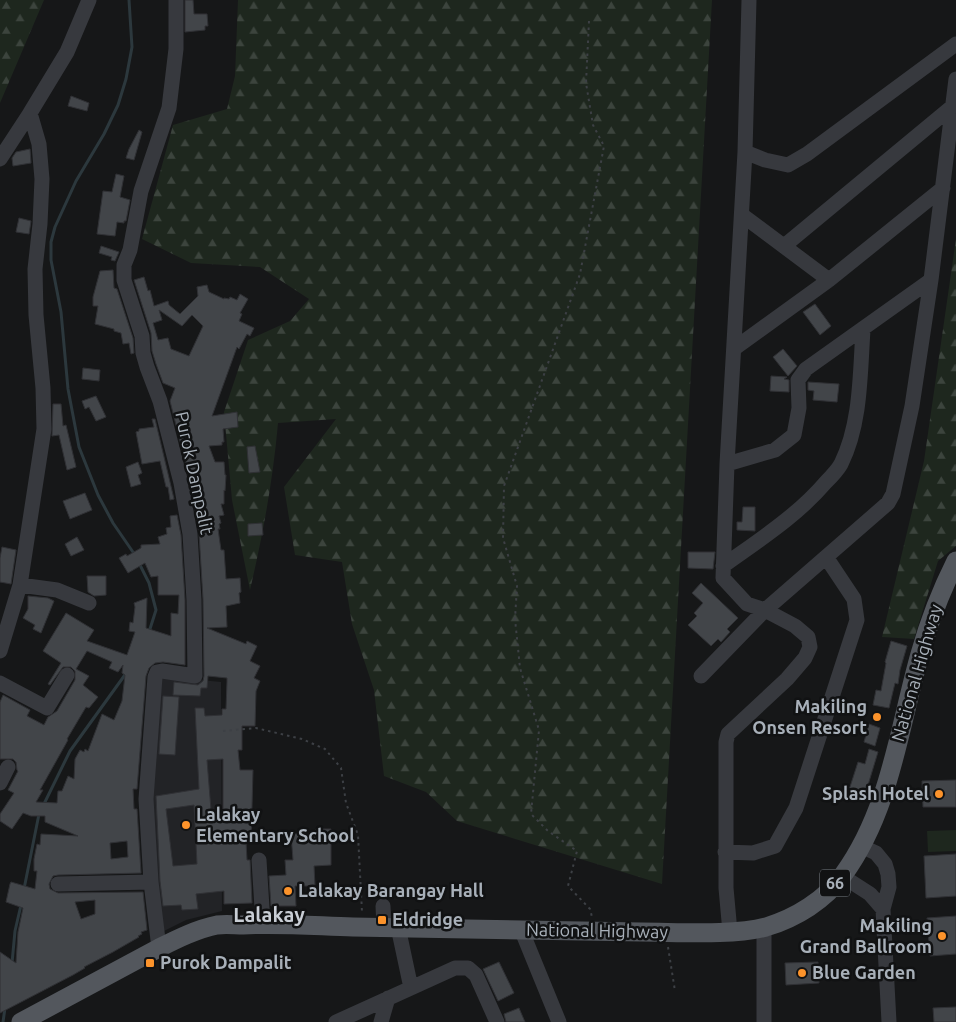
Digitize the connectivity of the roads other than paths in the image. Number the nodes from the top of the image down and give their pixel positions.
1 (89, 0) edge
2 (176, 0) edge
3 (749, 0) edge
4 (956, 44) edge
5 (956, 79) edge
6 (953, 106) junction
7 (30, 113) junction
8 (745, 152) junction
9 (0, 159) edge
10 (943, 188) junction
11 (742, 215) junction
12 (784, 246) junction
13 (829, 280) junction
14 (931, 280) junction
15 (863, 330) junction
16 (735, 348) junction
17 (727, 464) junction
18 (826, 557) junction
19 (956, 561) edge
20 (723, 566) junction
21 (20, 585) junction
22 (89, 603) dead end
23 (6, 609) edge
24 (765, 610) junction
25 (0, 651) edge
26 (67, 675) dead end
27 (701, 676) dead end
28 (0, 683) edge
29 (8, 767) dead end
30 (0, 782) edge
31 (861, 846) junction
32 (725, 852) junction
33 (259, 860) dead end
34 (842, 876) junction
35 (152, 882) junction
36 (58, 884) dead end
37 (383, 906) dead end
38 (883, 909) junction
39 (263, 924) junction
40 (391, 927) junction
41 (764, 928) junction
42 (521, 929) junction
43 (730, 932) junction
44 (159, 948) junction
45 (411, 988) junction
46 (388, 998) junction
47 (23, 1022) edge
48 (336, 1022) edge
49 (381, 1022) edge
50 (497, 1022) edge
51 (559, 1022) edge
52 (764, 1022) edge
53 (889, 1022) edge

1 - 7 street
2 - 35 street, Purok Dampalit
3 - 8 street
4 - 8 street
5 - 6 street
6 - 10 street
6 - 12 street
7 - 9 street
7 - 21 street
8 - 11 street
10 - 13 street
10 - 14 street
11 - 12 street
11 - 16 street
12 - 13 street
13 - 16 street
14 - 15 street
14 - 18 street
15 - 17 street
15 - 20 street
16 - 17 street
17 - 20 street
18 - 24 street
18 - 32 street
19 - 31 main road, National Highway / 66
20 - 24 street
21 - 22 street
21 - 23 street
23 - 25 street
24 - 27 street
24 - 32 street
26 - 28 street
29 - 30 street
31 - 34 main road, National Highway / 66
31 - 38 street
32 - 43 street
33 - 39 street
34 - 38 street
34 - 41 main road, National Highway / 66
35 - 36 street
35 - 44 street, Purok Dampalit
37 - 40 street
38 - 53 street
39 - 40 main road, National Highway / 66
39 - 44 main road, National Highway / 66
40 - 42 main road, National Highway / 66
40 - 45 street
41 - 43 main road, National Highway / 66
41 - 52 street
42 - 43 main road, National Highway / 66
42 - 51 street
44 - 47 main road, National Highway / 66
45 - 46 street
45 - 50 street
46 - 48 street
46 - 49 street

